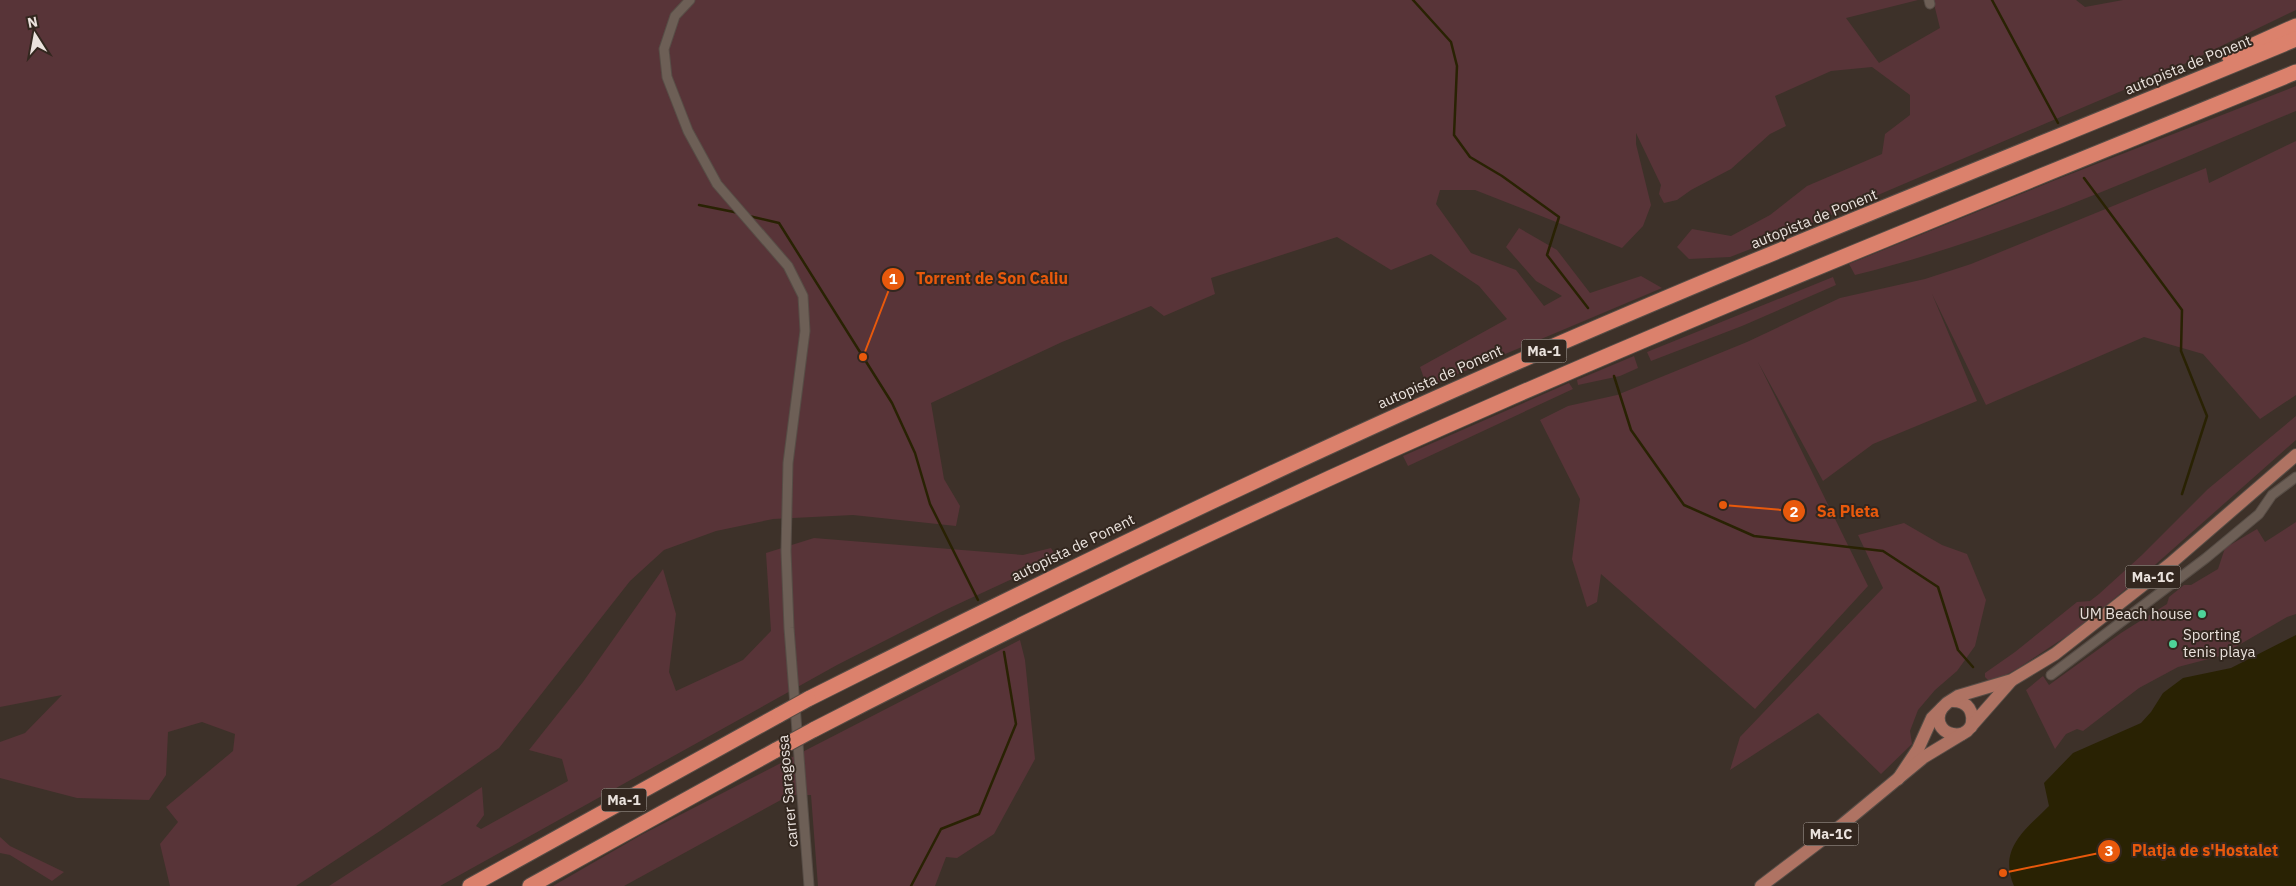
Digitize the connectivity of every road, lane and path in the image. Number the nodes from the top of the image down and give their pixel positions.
1 (690, 0) edge
2 (2296, 26) edge
3 (2296, 39) edge
4 (2296, 72) edge
5 (2173, 90) junction
6 (2296, 453) edge
7 (2296, 477) edge
8 (2051, 675) dead end
9 (2012, 680) junction
10 (801, 697) junction
11 (1947, 704) junction
12 (1966, 730) junction
13 (1898, 779) junction
14 (470, 886) edge
15 (530, 886) edge
16 (809, 886) edge
17 (1761, 886) edge

1 - 10 street, carrer Saragossa
2 - 5 highway
3 - 5 highway, autopista de Ponent / Ma-1
4 - 15 highway, Ma-1, bridge
5 - 10 highway, autopista de Ponent / Ma-1
6 - 9 main road, Ma-1C
7 - 8 street
9 - 11 main road, Ma-1C
9 - 12 main road, Ma-1C
10 - 14 highway, Ma-1, bridge
10 - 16 street, carrer Saragossa
11 - 12 main road
11 - 12 main road
11 - 13 main road, Ma-1C
12 - 13 main road, Ma-1C
13 - 17 main road, Ma-1C

